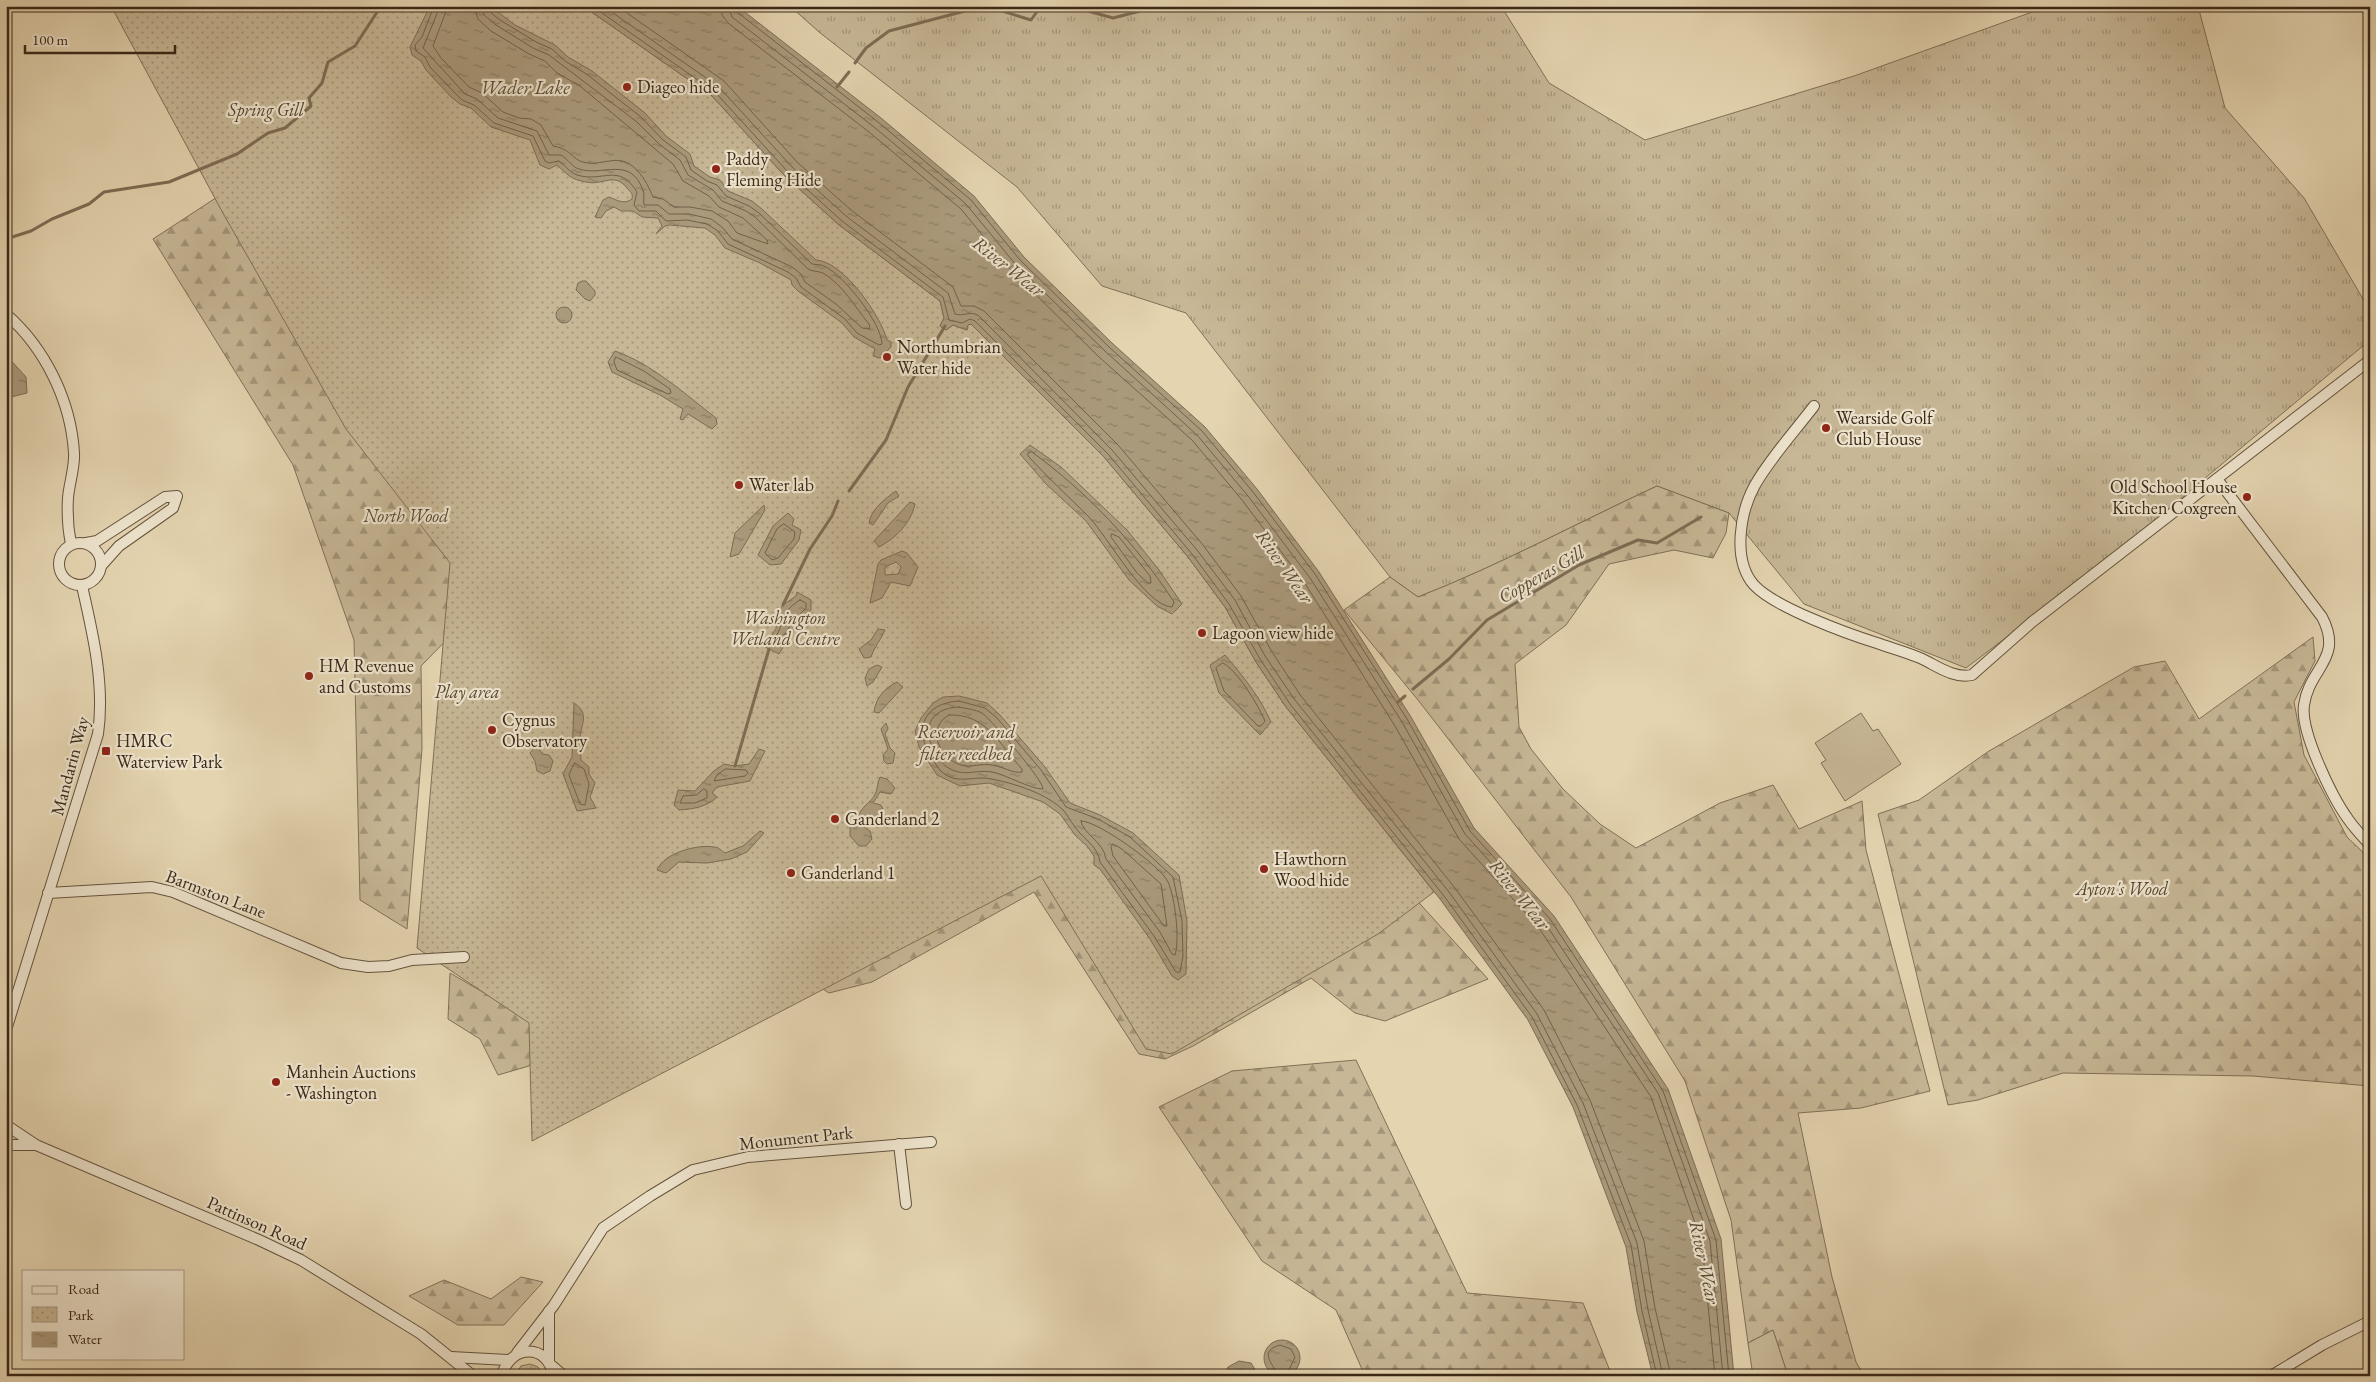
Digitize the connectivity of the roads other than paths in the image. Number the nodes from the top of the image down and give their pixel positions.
1 (6, 314) edge
2 (2370, 360) edge
3 (1814, 406) dead end
4 (2217, 479) junction
5 (86, 543) junction
6 (71, 544) junction
7 (102, 565) junction
8 (82, 586) junction
9 (2370, 845) edge
10 (48, 893) junction
11 (464, 956) dead end
12 (6, 1030) edge
13 (6, 1125) edge
14 (931, 1142) dead end
15 (899, 1144) junction
16 (6, 1145) edge
17 (36, 1145) junction
18 (906, 1204) dead end
19 (549, 1311) junction
20 (2370, 1321) edge
21 (517, 1353) junction
22 (451, 1356) junction
23 (508, 1360) junction
24 (551, 1368) edge
25 (473, 1376) edge
26 (502, 1376) edge
27 (564, 1376) edge
28 (2271, 1376) edge

1 - 6 street
2 - 4 street
3 - 4 street
4 - 9 street
5 - 6 street
5 - 7 street
5 - 7 street
6 - 8 street
7 - 8 street
8 - 10 street, Mandarin Way
10 - 11 street, Barmston Lane
10 - 12 street
13 - 17 street, Pattinson Road
14 - 15 street, Monument Park
15 - 18 street
15 - 19 street, Monument Park
16 - 17 street, Pattinson Road
17 - 22 street, Pattinson Road
19 - 21 street, Monument Park
19 - 24 street
20 - 28 street
21 - 23 street, Monument Park
21 - 24 street
22 - 23 street
22 - 25 street, Pattinson Road
23 - 26 street
24 - 27 street

